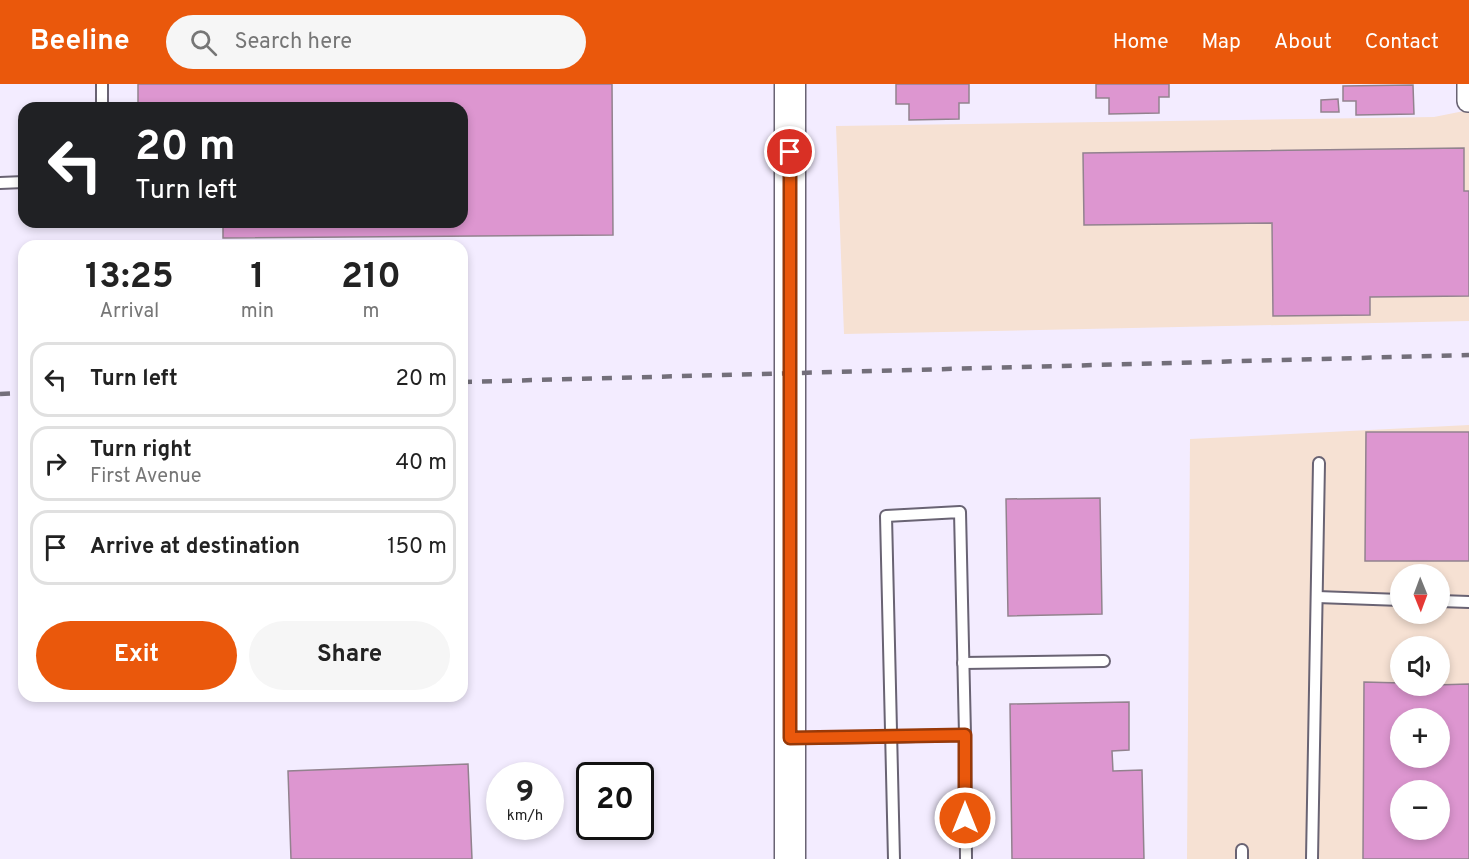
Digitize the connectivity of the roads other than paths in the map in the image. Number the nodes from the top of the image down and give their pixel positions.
1 (102, 84) edge
2 (790, 84) edge
3 (102, 102) edge
4 (18, 182) edge
5 (0, 183) edge
6 (1319, 463) dead end
7 (1317, 597) junction
8 (1390, 600) edge
9 (1450, 601) edge
10 (1469, 602) edge
11 (1104, 661) dead end
12 (963, 663) junction
13 (965, 735) junction
14 (889, 736) junction
15 (790, 738) junction
16 (790, 859) edge
17 (894, 859) edge
18 (966, 859) edge
19 (1312, 859) edge

1 - 3 lane
2 - 15 main road
4 - 5 lane
6 - 7 lane
7 - 8 lane
7 - 19 lane
9 - 10 lane
11 - 12 lane
12 - 13 lane
12 - 14 lane
13 - 14 lane
13 - 18 lane
14 - 15 lane
14 - 17 lane
15 - 16 main road

